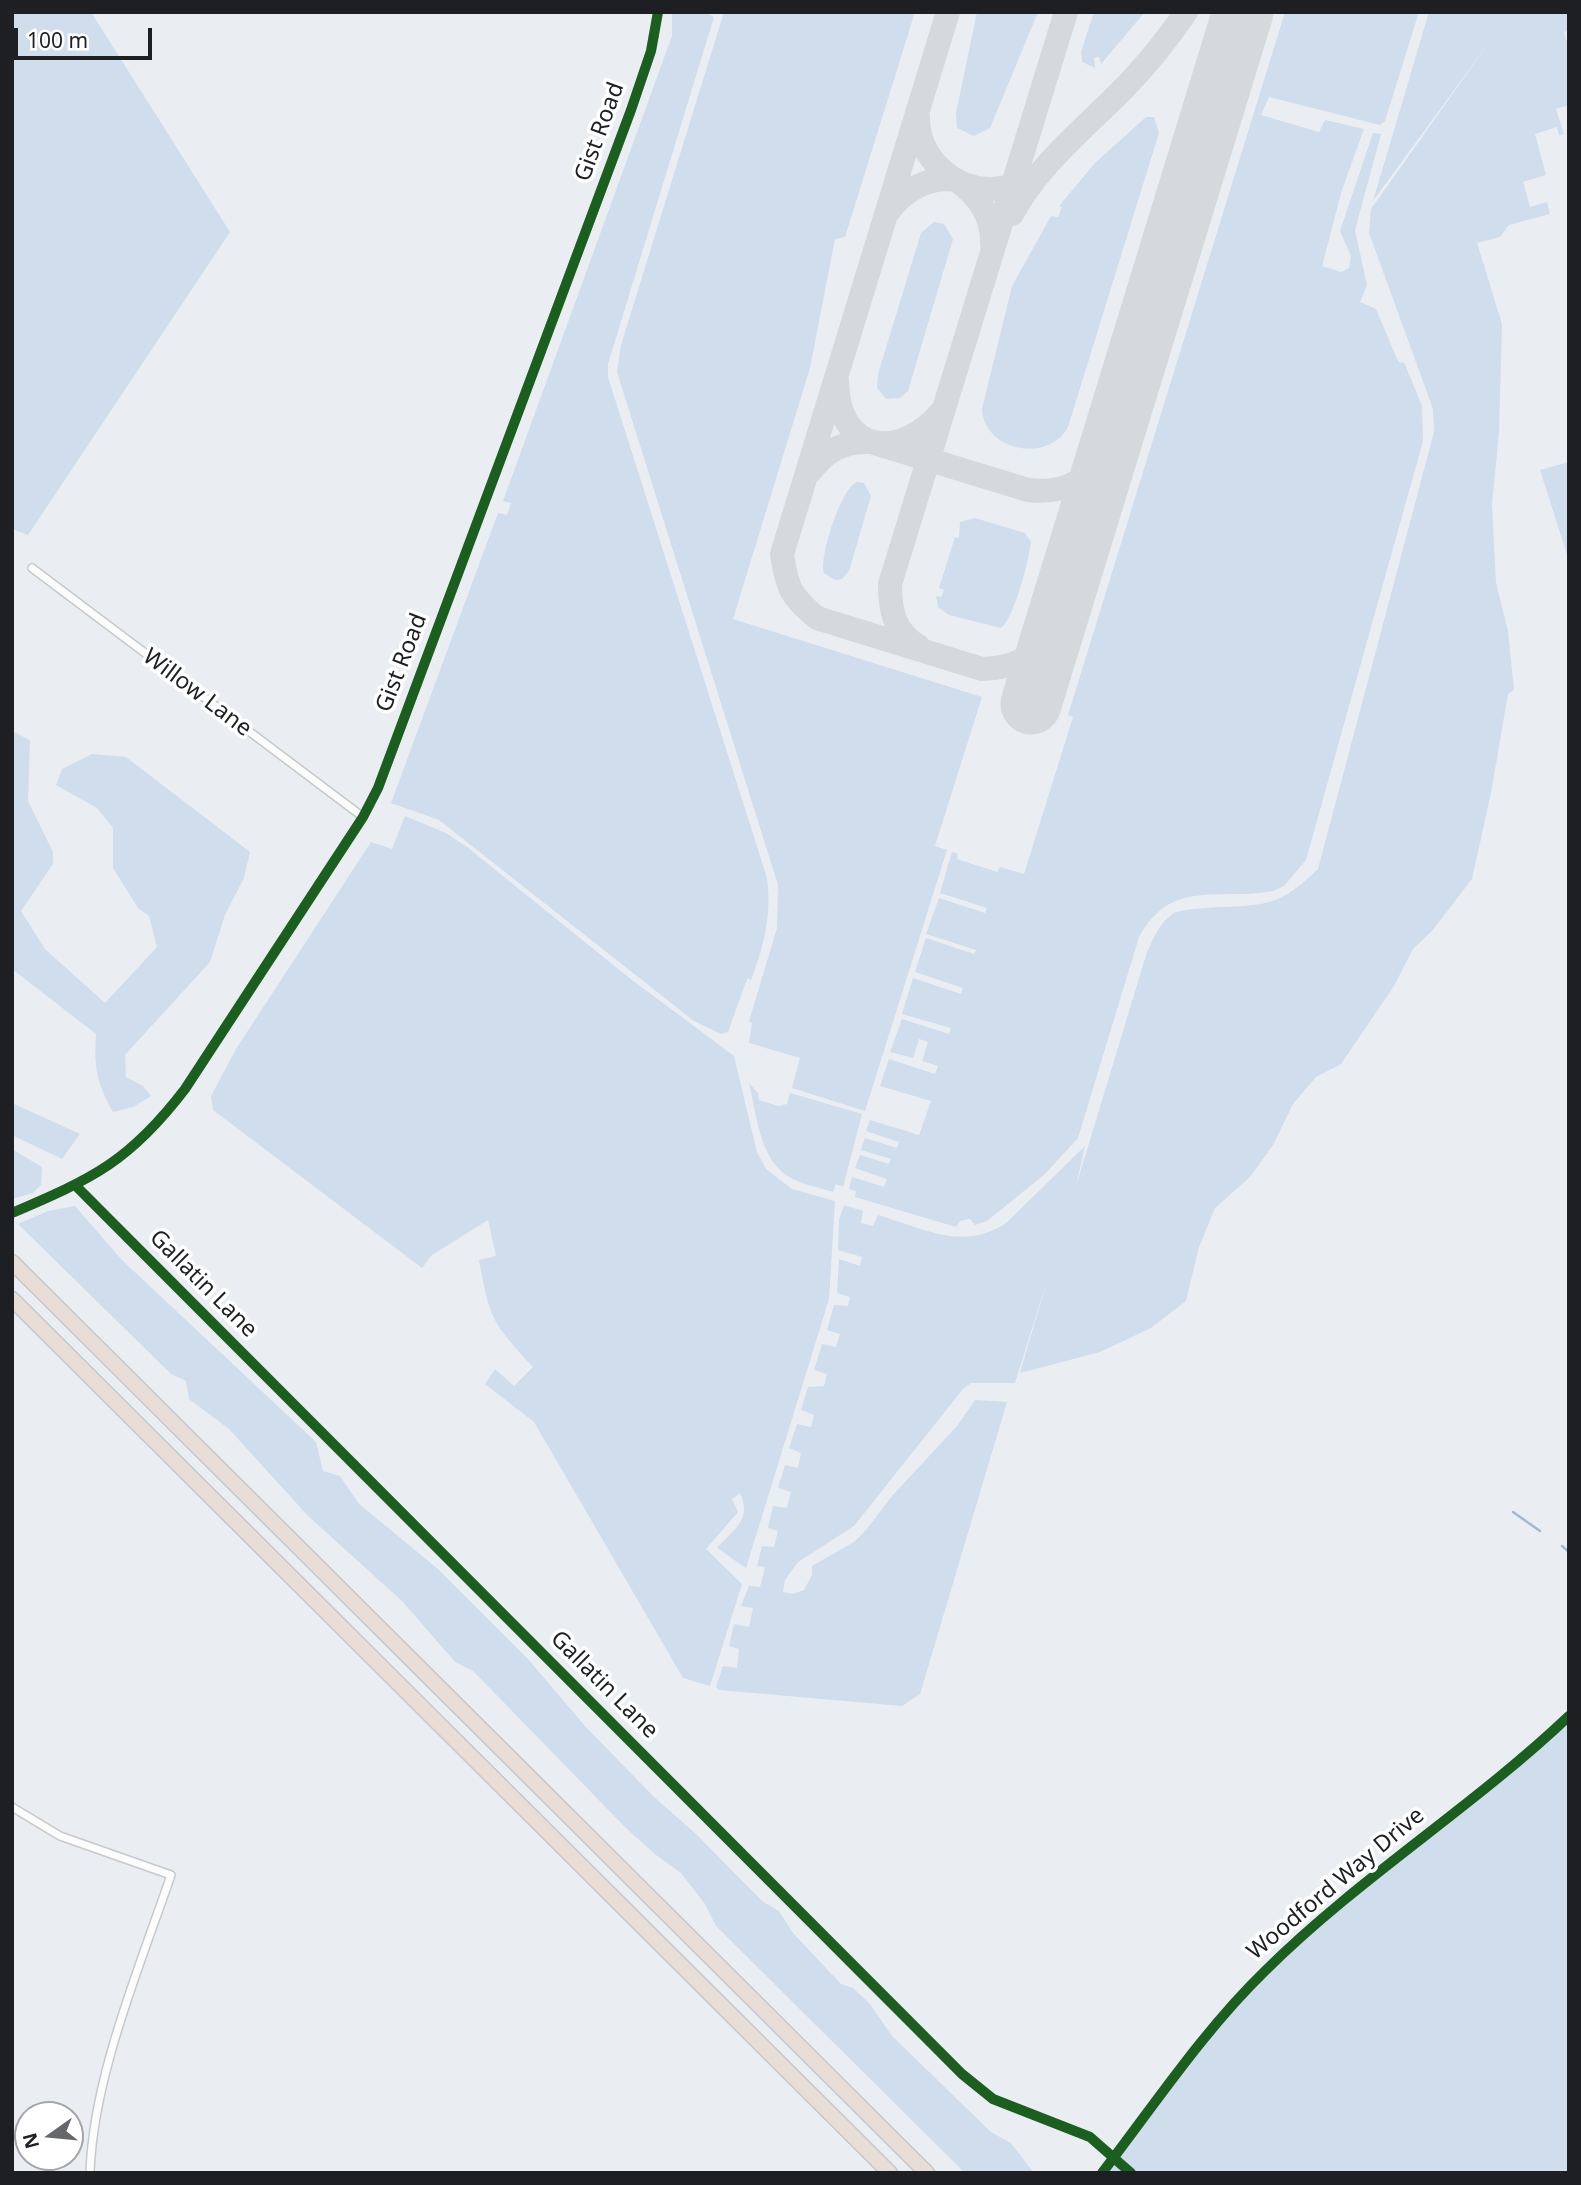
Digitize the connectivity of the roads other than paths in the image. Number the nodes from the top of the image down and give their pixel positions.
1 (658, 12) edge
2 (32, 568) dead end
3 (363, 817) junction
4 (76, 1186) junction
5 (12, 1213) edge
6 (12, 1262) edge
7 (12, 1299) edge
8 (1569, 1716) edge
9 (12, 1807) edge
10 (1114, 2157) junction
11 (90, 2173) edge
12 (890, 2173) edge
13 (927, 2173) edge
14 (1102, 2173) edge
15 (1131, 2173) edge

1 - 3 street, Gist Road
2 - 3 street, Willow Lane
3 - 4 street, Gist Road
4 - 5 street, Gist Road
4 - 10 street, Gallatin Lane
6 - 13 highway
7 - 12 highway
8 - 10 street, Woodford Way Drive
9 - 11 street
10 - 14 street, Woodford Way Drive
10 - 15 street, Gallatin Lane

